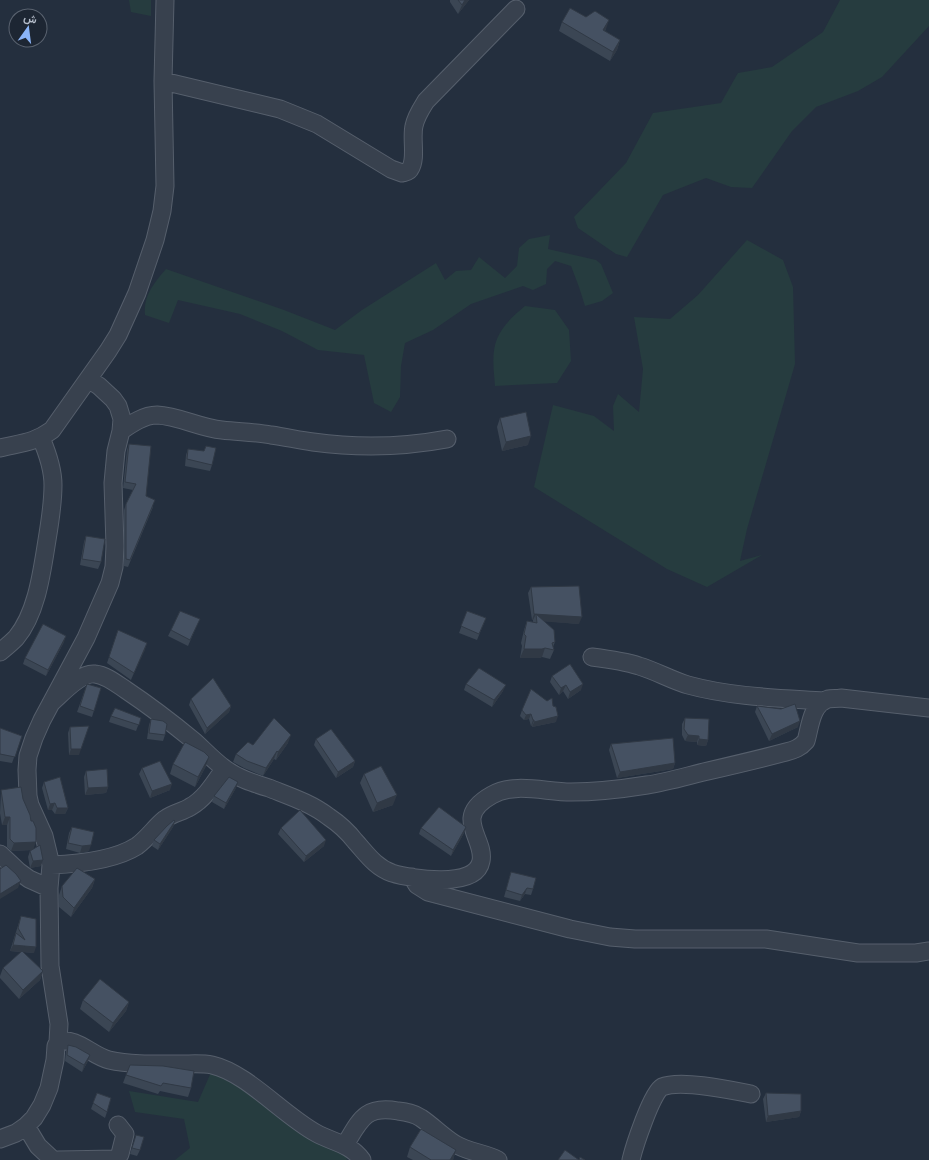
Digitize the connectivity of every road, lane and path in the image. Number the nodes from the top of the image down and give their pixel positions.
1 (165, 0) edge
2 (516, 9) dead end
3 (163, 81) junction
4 (88, 379) junction
5 (121, 431) junction
6 (41, 438) junction
7 (447, 439) dead end
8 (0, 448) edge
9 (0, 652) edge
10 (592, 656) dead end
11 (824, 701) junction
12 (51, 703) junction
13 (929, 708) edge
14 (224, 769) junction
15 (0, 854) edge
16 (51, 865) junction
17 (412, 877) junction
18 (49, 888) junction
19 (929, 951) edge
20 (58, 1042) junction
21 (751, 1094) dead end
22 (118, 1125) dead end
23 (26, 1126) junction
24 (0, 1139) edge
25 (345, 1145) junction
26 (53, 1160) edge
27 (58, 1160) edge
28 (362, 1160) edge
29 (498, 1160) edge
30 (631, 1160) edge

1 - 3 street
2 - 3 street
3 - 4 street
4 - 5 street
4 - 6 street
5 - 7 street
5 - 12 street
6 - 8 street
6 - 9 street
10 - 11 street
11 - 13 street
11 - 17 street
12 - 14 street
12 - 16 street
14 - 16 street
14 - 17 street
15 - 18 street
16 - 18 street
17 - 19 street
18 - 20 street
20 - 23 street
20 - 25 street
21 - 30 street
22 - 27 street
23 - 24 street
23 - 26 street
25 - 28 street
25 - 29 street

